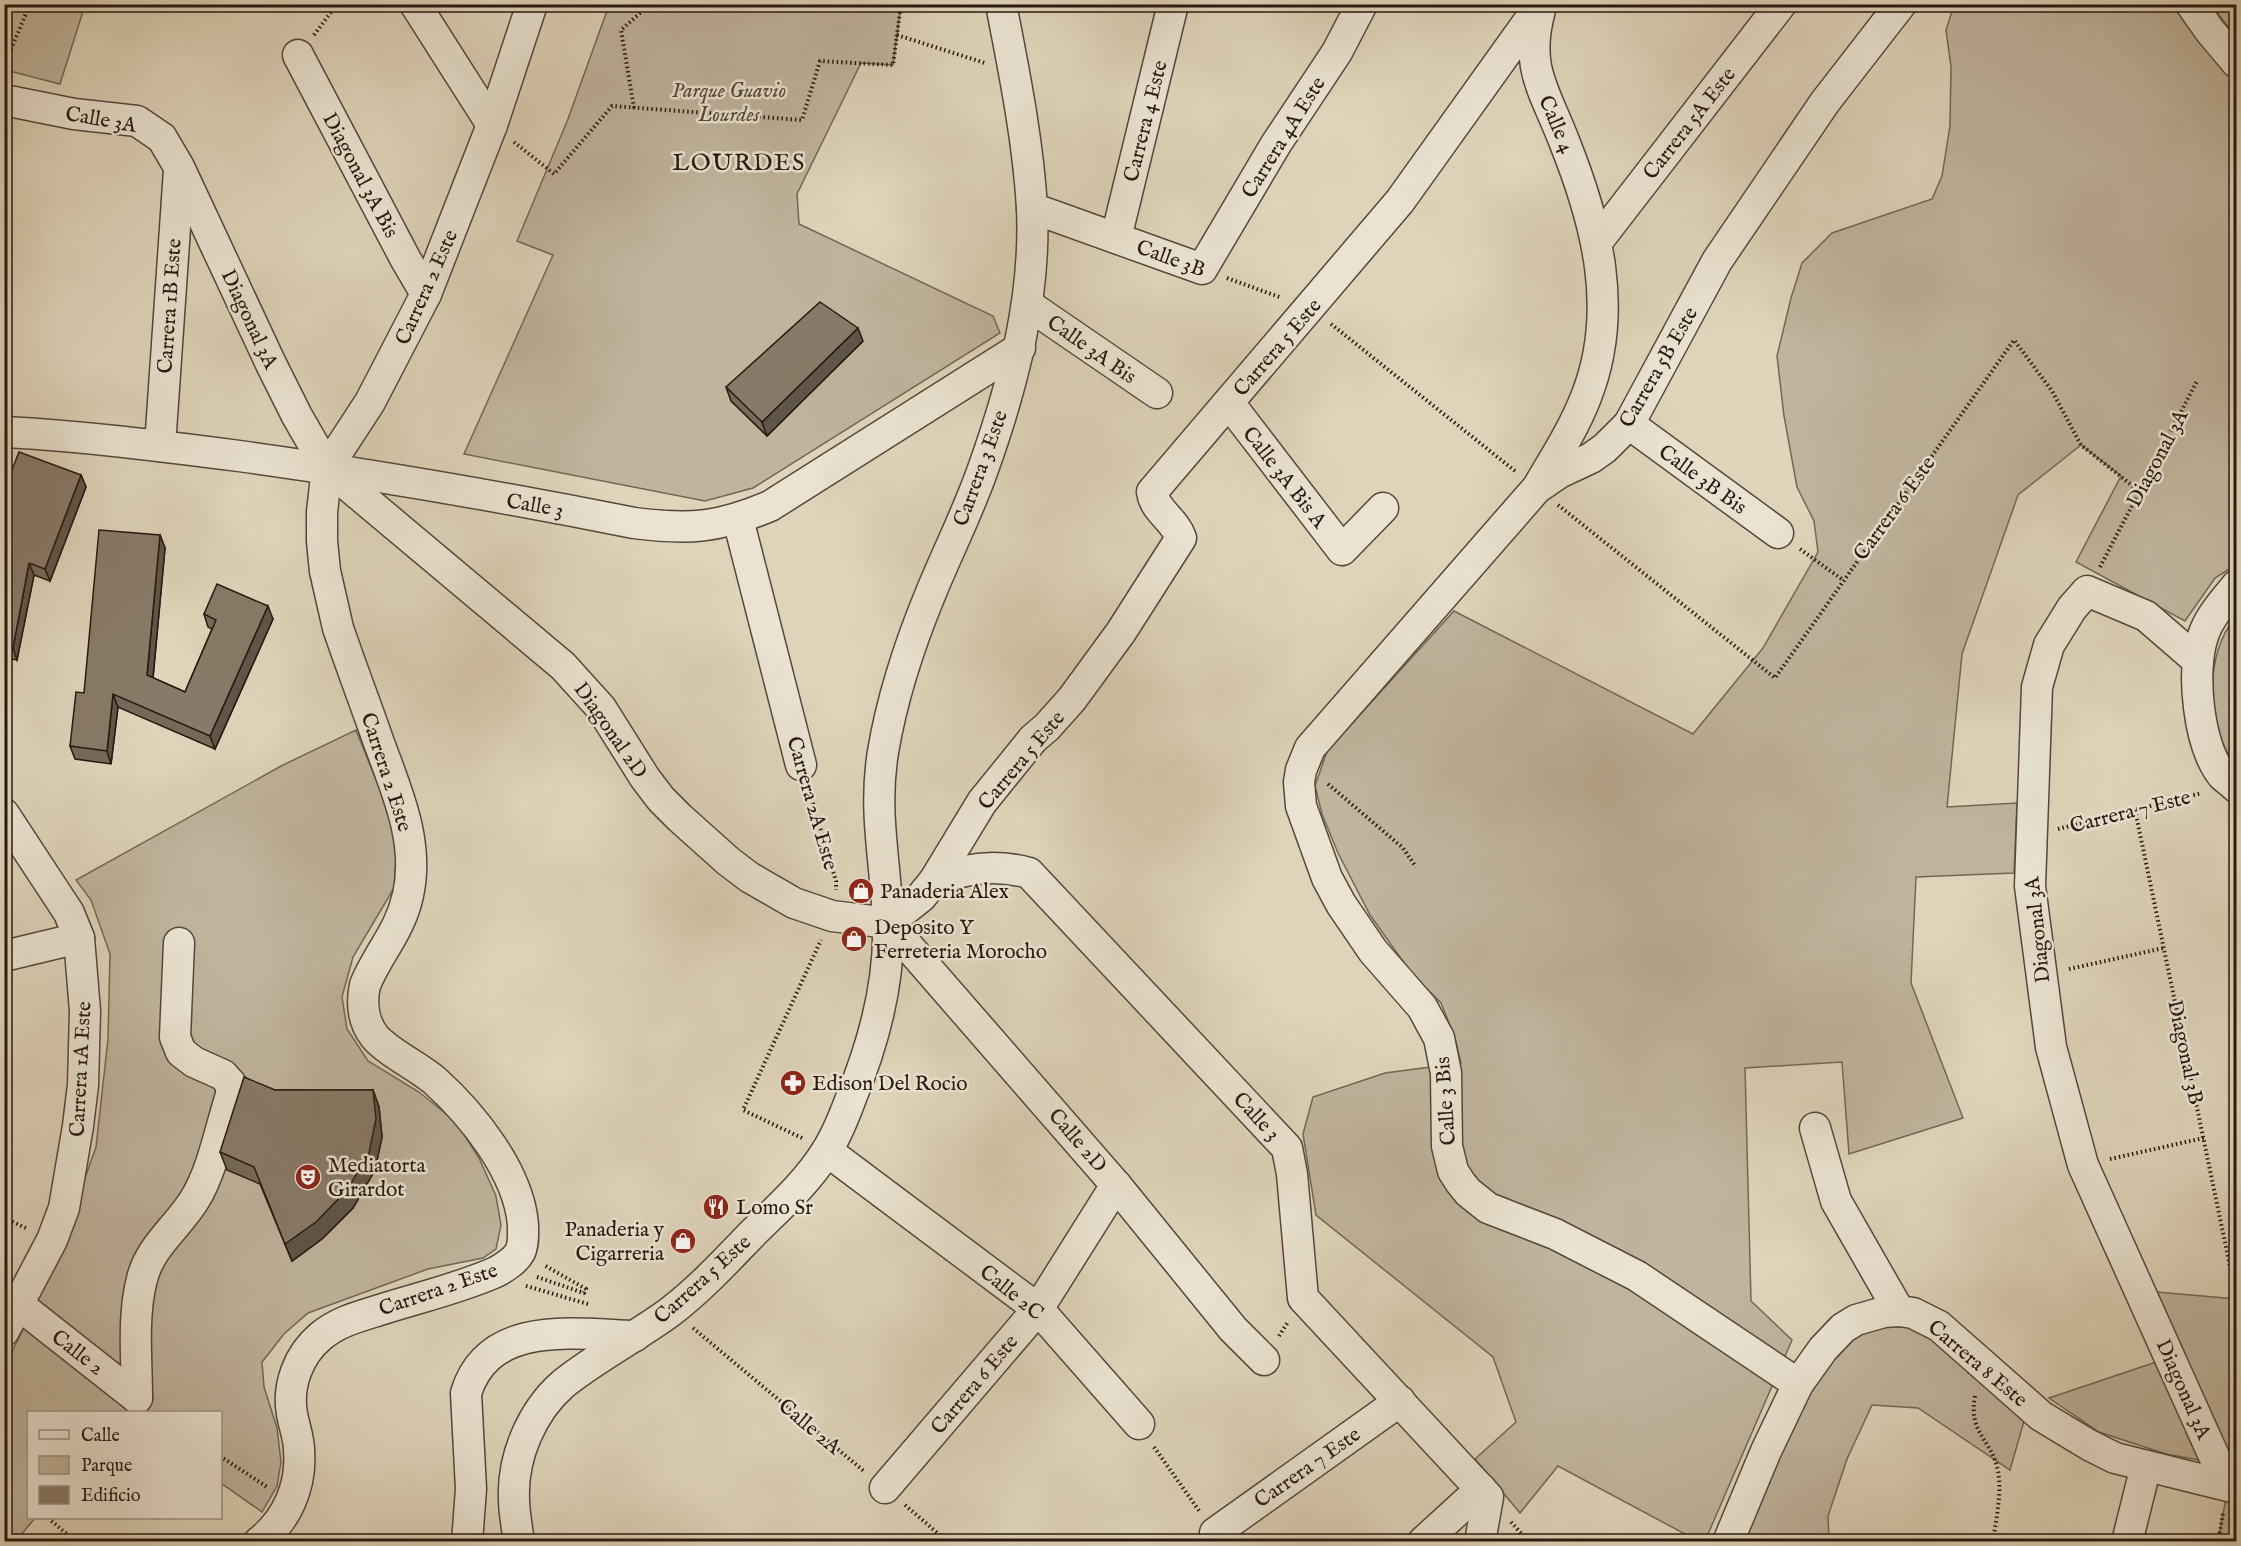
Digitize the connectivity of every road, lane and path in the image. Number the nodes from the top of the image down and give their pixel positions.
1 (30, 4) edge
2 (337, 4) edge
3 (415, 4) edge
4 (532, 4) edge
5 (650, 4) edge
6 (901, 4) edge
7 (1001, 4) edge
8 (1173, 4) edge
9 (1362, 4) edge
10 (1541, 4) edge
11 (1781, 4) edge
12 (1901, 4) edge
13 (2191, 4) edge
14 (897, 35) junction
15 (298, 55) joint
16 (2236, 62) edge
17 (4, 66) edge
18 (1014, 72) junction
19 (4, 100) edge
20 (634, 108) junction
21 (492, 125) junction
22 (179, 166) junction
23 (1032, 208) junction
24 (1116, 238) junction
25 (1597, 242) junction
26 (1202, 269) junction
27 (426, 294) junction
28 (1027, 304) junction
29 (1310, 308) junction
30 (1020, 348) junction
31 (2197, 381) dead end
32 (1157, 393) dead end
33 (1228, 403) junction
34 (1629, 424) junction
35 (4, 432) edge
36 (160, 446) junction
37 (327, 468) junction
38 (1537, 488) junction
39 (2139, 492) junction
40 (1383, 508) dead end
41 (738, 519) junction
42 (1778, 533) joint
43 (1843, 580) junction
44 (2236, 586) edge
45 (2087, 591) junction
46 (2198, 661) junction
47 (1775, 678) dead end
48 (801, 765) joint
49 (1301, 770) junction
50 (2230, 781) edge
51 (2135, 810) junction
52 (4, 814) edge
53 (2031, 835) junction
54 (1416, 867) dead end
55 (934, 881) junction
56 (832, 916) junction
57 (888, 923) junction
58 (79, 938) junction
59 (179, 943) dead end
60 (2164, 948) junction
61 (4, 956) edge
62 (2042, 975) junction
63 (1815, 1128) dead end
64 (2204, 1138) junction
65 (827, 1151) junction
66 (2083, 1165) junction
67 (1116, 1185) junction
68 (520, 1251) junction
69 (2236, 1294) edge
70 (1303, 1298) junction
71 (19, 1305) junction
72 (594, 1306) dead end
73 (1038, 1308) junction
74 (672, 1310) junction
75 (1899, 1311) junction
76 (4, 1331) edge
77 (635, 1336) junction
78 (1264, 1360) joint
79 (1982, 1363) junction
80 (1798, 1384) junction
81 (1400, 1401) junction
82 (131, 1405) edge
83 (1139, 1424) joint
84 (222, 1456) edge
85 (2146, 1466) junction
86 (2232, 1487) edge
87 (885, 1488) junction
88 (1485, 1493) junction
89 (290, 1503) junction
90 (49, 1519) edge
91 (1215, 1533) joint
92 (76, 1542) edge
93 (259, 1542) edge
94 (467, 1542) edge
95 (519, 1542) edge
96 (948, 1542) edge
97 (1423, 1542) edge
98 (1480, 1542) edge
99 (1728, 1542) edge
100 (1993, 1542) edge
101 (2127, 1542) edge

1 - 17 path
2 - 15 path
3 - 21 street
4 - 21 street, Carrera 2 Este
5 - 20 path
6 - 14 path
7 - 18 street, Carrera 3 Este
8 - 24 street, Carrera 4 Este
9 - 26 street, Carrera 4A Este
10 - 25 street, Calle 4
10 - 29 street, Carrera 5 Este
11 - 25 street, Carrera 5A Este
12 - 34 street, Carrera 5B Este
13 - 16 street
14 - 18 path
14 - 20 path
15 - 27 street, Diagonal 3A Bis
18 - 23 street, Carrera 3 Este
19 - 22 street, Calle 3A
20 - 21 path
21 - 27 street, Carrera 2 Este
22 - 36 street, Carrera 1B Este
22 - 37 street, Diagonal 3A
23 - 24 street, Calle 3B
23 - 28 street, Carrera 3 Este
24 - 26 street, Calle 3B
25 - 38 street, Calle 4
26 - 29 path, Calle 3B
27 - 37 street, Carrera 2 Este
28 - 30 street, Carrera 3 Este
28 - 32 street, Calle 3A Bis
29 - 33 street, Carrera 5 Este
30 - 41 street, Calle 3
30 - 57 street, Carrera 3 Este
31 - 39 path, Diagonal 3A
33 - 40 street, Calle 3A Bis A
33 - 55 street, Carrera 5 Este
34 - 38 street, Carrera 5B Este
34 - 42 street, Calle 3B Bis
35 - 36 street, Calle 3
36 - 37 street, Calle 3
37 - 41 street, Calle 3
37 - 56 street, Diagonal 2D
37 - 68 street, Carrera 2 Este
38 - 49 street, Carrera 5B Este
39 - 43 path, Carrera 6 Este
39 - 45 path, Diagonal 3A
41 - 48 street, Carrera 2A Este
42 - 43 path
43 - 47 path, Carrera 6 Este
44 - 46 street
45 - 46 street
45 - 53 street, Diagonal 3A
46 - 50 street
48 - 56 path, Carrera 2A Este
49 - 54 path
49 - 80 street, Calle 3 Bis
50 - 51 path, Carrera 7 Este
51 - 53 path, Carrera 7 Este
51 - 60 path, Diagonal 3B
52 - 58 street, Carrera 1A Este
53 - 62 street, Diagonal 3A
55 - 57 street, Carrera 5 Este
55 - 70 street, Calle 3
56 - 57 street, Diagonal 2D
56 - 65 path, Carrera 2A Este
57 - 65 street, Carrera 5 Este
57 - 67 street, Calle 2D
58 - 61 street
58 - 71 street, Carrera 1A Este
59 - 82 street
60 - 62 path
60 - 64 path, Diagonal 3B
62 - 66 street, Diagonal 3A
63 - 75 street
64 - 66 path
64 - 69 path, Diagonal 3B
65 - 73 street, Calle 2C
65 - 74 street, Carrera 5 Este
66 - 86 street, Diagonal 3A
67 - 73 street, Carrera 6 Este
67 - 78 street, Calle 2D
68 - 72 path
68 - 89 street, Carrera 2 Este
70 - 78 path
70 - 81 street
71 - 76 street, Carrera 1A Este
71 - 82 street, Calle 2
73 - 83 street, Calle 2C
73 - 87 street, Carrera 6 Este
74 - 77 street, Carrera 5 Este
74 - 87 path, Calle 2A
75 - 79 street, Carrera 8 Este
75 - 80 street, Carrera 8 Este
77 - 94 street, Carrera 5 Este
77 - 95 street
79 - 85 street, Carrera 8 Este
79 - 100 path
80 - 99 street, Carrera 8 Este
81 - 88 street
81 - 91 street, Carrera 7 Este
83 - 91 path
84 - 89 path
85 - 86 street, Carrera 8 Este
85 - 101 street
87 - 96 path, Calle 2A
88 - 97 street
88 - 98 street
89 - 93 street, Carrera 2 Este
90 - 92 path

